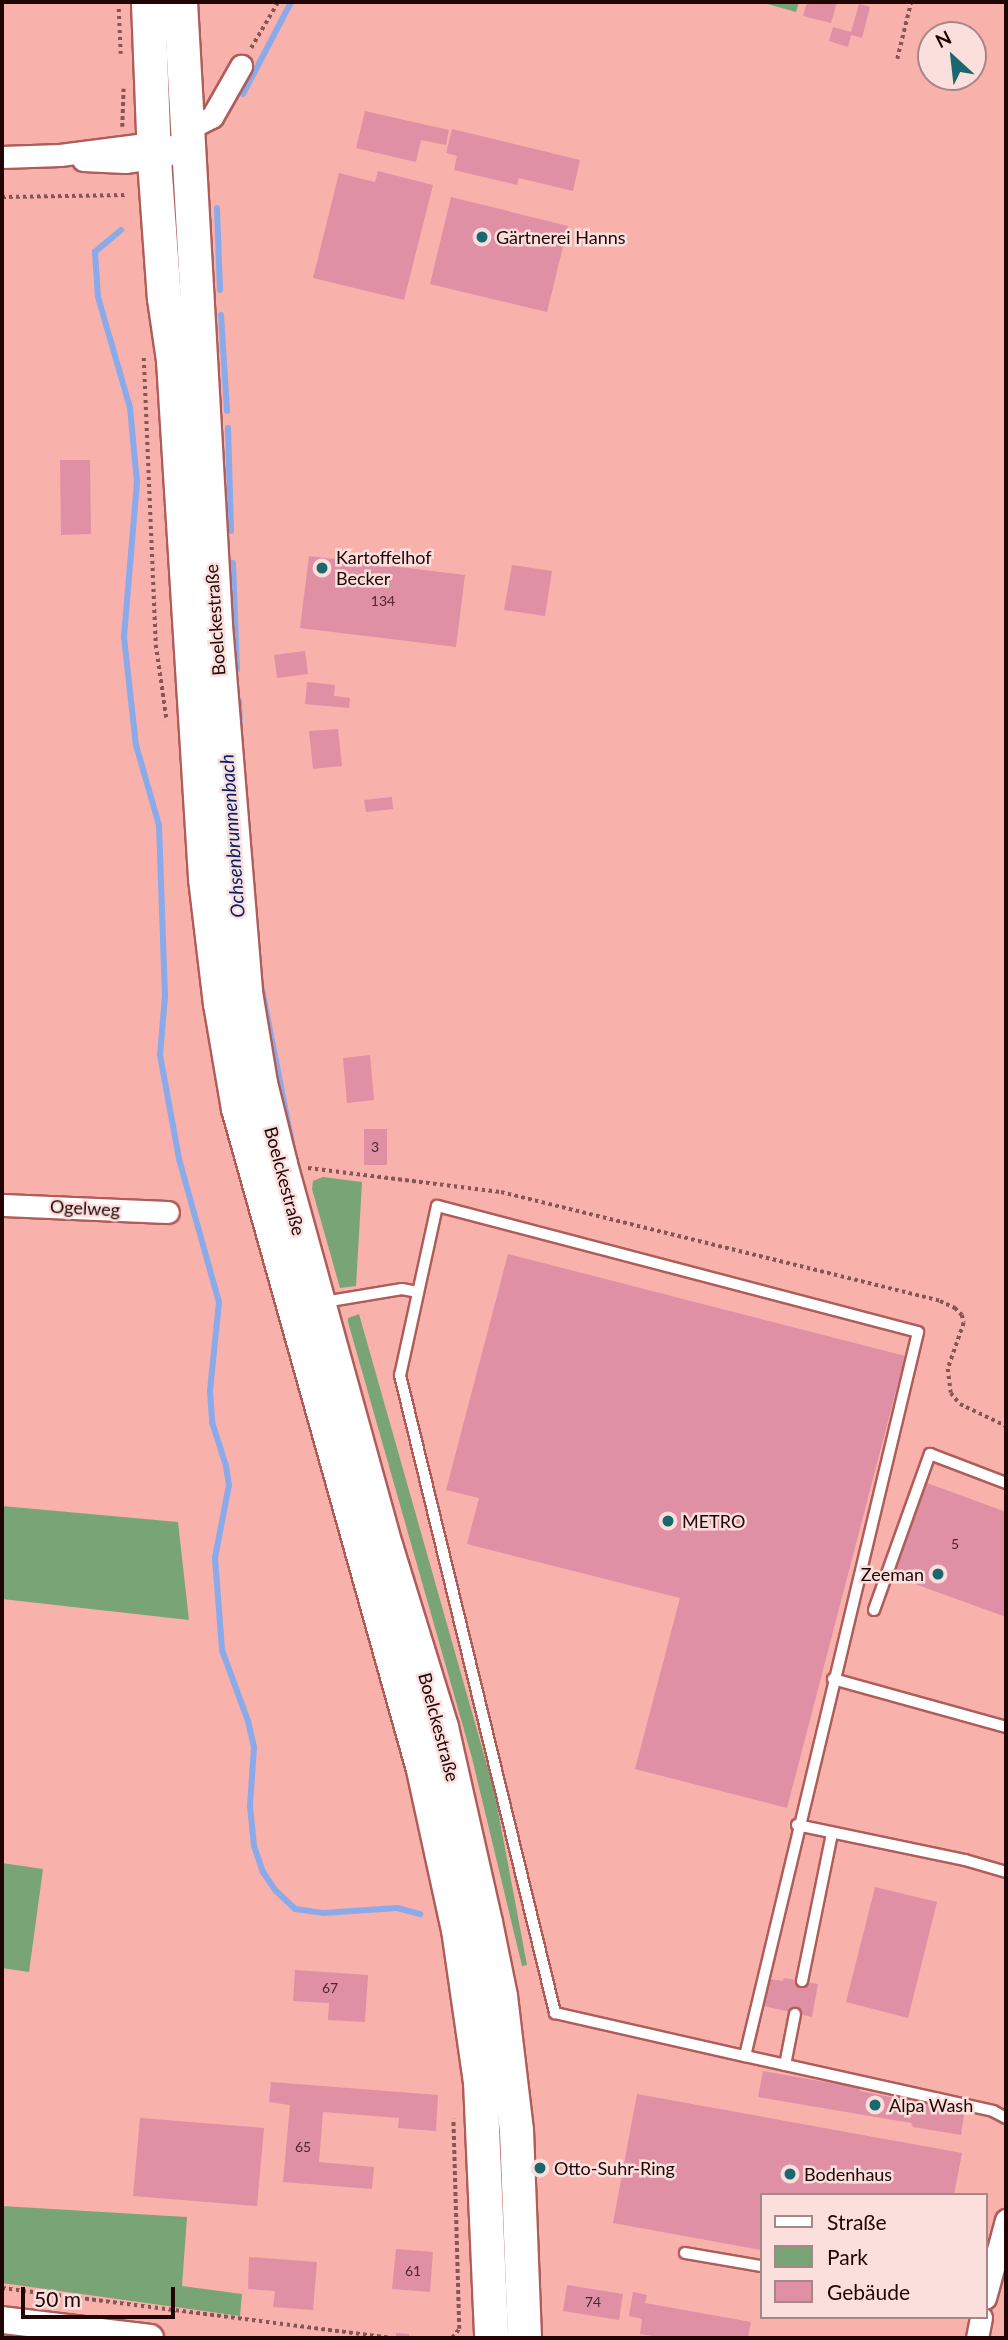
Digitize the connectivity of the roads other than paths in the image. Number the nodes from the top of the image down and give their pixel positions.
1 (148, 2) edge
2 (180, 2) edge
3 (241, 65) road end
4 (187, 137) junction
5 (154, 151) junction
6 (2, 157) edge
7 (2, 1205) edge
8 (168, 1212) dead end
9 (417, 1292) junction
10 (319, 1303) junction
11 (1006, 1483) edge
12 (874, 1610) dead end
13 (833, 1679) junction
14 (1006, 1727) edge
15 (797, 1825) junction
16 (832, 1833) junction
17 (1006, 1872) edge
18 (802, 1981) dead end
19 (795, 2014) dead end
20 (745, 2056) junction
21 (785, 2065) junction
22 (1006, 2118) edge
23 (1006, 2220) edge
24 (685, 2253) dead end
25 (760, 2266) edge
26 (987, 2291) edge
27 (981, 2319) edge
28 (2, 2320) edge
29 (149, 2338) edge
30 (491, 2338) edge
31 (524, 2338) edge
32 (977, 2338) edge

1 - 5 main road, Boelckestraße
2 - 4 main road, Boelckestraße
3 - 4 street
4 - 5 street
4 - 10 main road, Boelckestraße
5 - 6 street
5 - 30 main road, Boelckestraße
7 - 8 street, Ogelweg
9 - 10 lane
9 - 13 lane
9 - 20 lane
10 - 31 main road, Boelckestraße
11 - 12 lane
13 - 14 lane
13 - 15 lane
15 - 16 lane
15 - 20 lane
16 - 17 lane
16 - 18 lane
19 - 21 lane
20 - 21 lane
21 - 22 lane
23 - 26 street
24 - 25 lane
27 - 32 street
28 - 29 street

